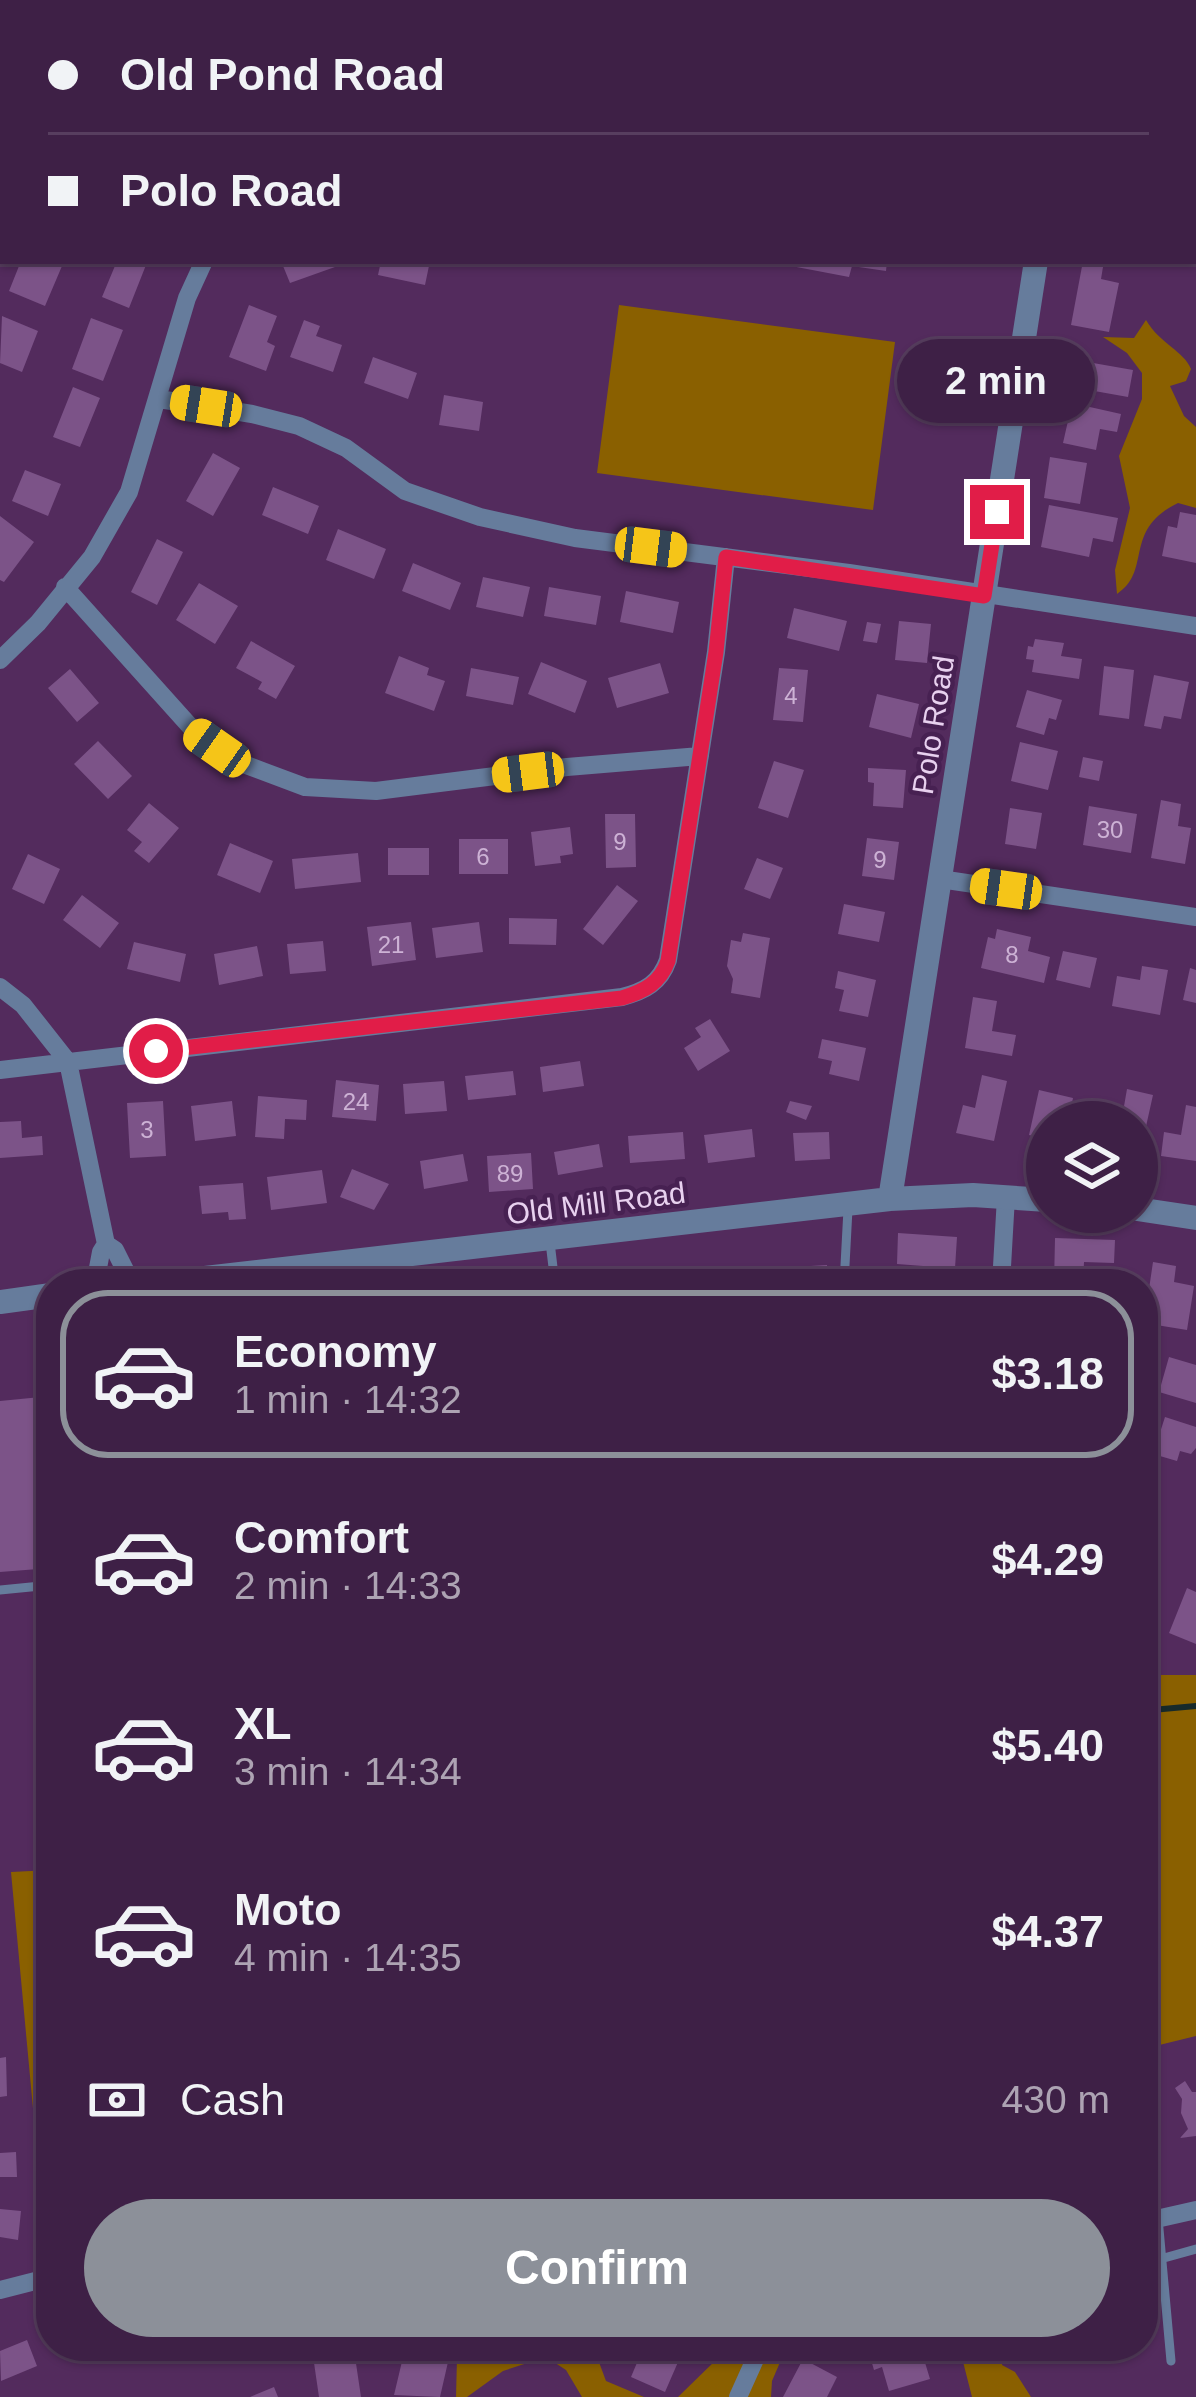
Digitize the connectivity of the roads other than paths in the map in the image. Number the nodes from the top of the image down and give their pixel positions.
1 (203, 264) edge
2 (1036, 264) edge
3 (160, 399) junction
4 (726, 557) junction
5 (65, 587) junction
6 (984, 596) junction
7 (1196, 626) edge
8 (0, 660) edge
9 (700, 756) junction
10 (940, 879) junction
11 (1196, 917) edge
12 (0, 987) edge
13 (68, 1062) junction
14 (0, 1070) edge
15 (1006, 1197) junction
16 (1026, 1198) edge
17 (890, 1199) junction
18 (848, 1204) junction
19 (1158, 1212) edge
20 (1196, 1218) edge
21 (550, 1239) junction
22 (106, 1244) junction
23 (97, 1269) edge
24 (125, 1269) edge
25 (366, 1269) edge
26 (553, 1269) edge
27 (845, 1269) edge
28 (1002, 1269) edge
29 (36, 1297) edge
30 (0, 1302) edge
31 (36, 1586) edge
32 (0, 1590) edge
33 (1196, 2210) edge
34 (1158, 2218) edge
35 (1158, 2240) edge
36 (1196, 2249) edge
37 (1164, 2258) junction
38 (36, 2282) edge
39 (0, 2290) edge
40 (754, 2361) edge
41 (1171, 2361) dead end
42 (738, 2397) edge

1 - 3 street
2 - 6 street, Polo Road
3 - 4 street
3 - 5 street
4 - 6 street
4 - 9 street
5 - 8 street
5 - 9 street
6 - 7 street
6 - 10 street, Polo Road
9 - 13 street
10 - 11 street
10 - 17 street, Polo Road
12 - 13 street
13 - 14 street
13 - 22 street
15 - 16 street, Old Mill Road
15 - 17 street, Old Mill Road
15 - 28 street
17 - 18 street, Old Mill Road
18 - 21 street, Old Mill Road
18 - 27 lane
19 - 20 street
21 - 25 street, Old Mill Road
21 - 26 lane
22 - 23 street
22 - 24 street
29 - 30 street
31 - 32 lane
33 - 34 street
35 - 37 lane
36 - 37 lane
37 - 41 lane
38 - 39 street
40 - 42 street

